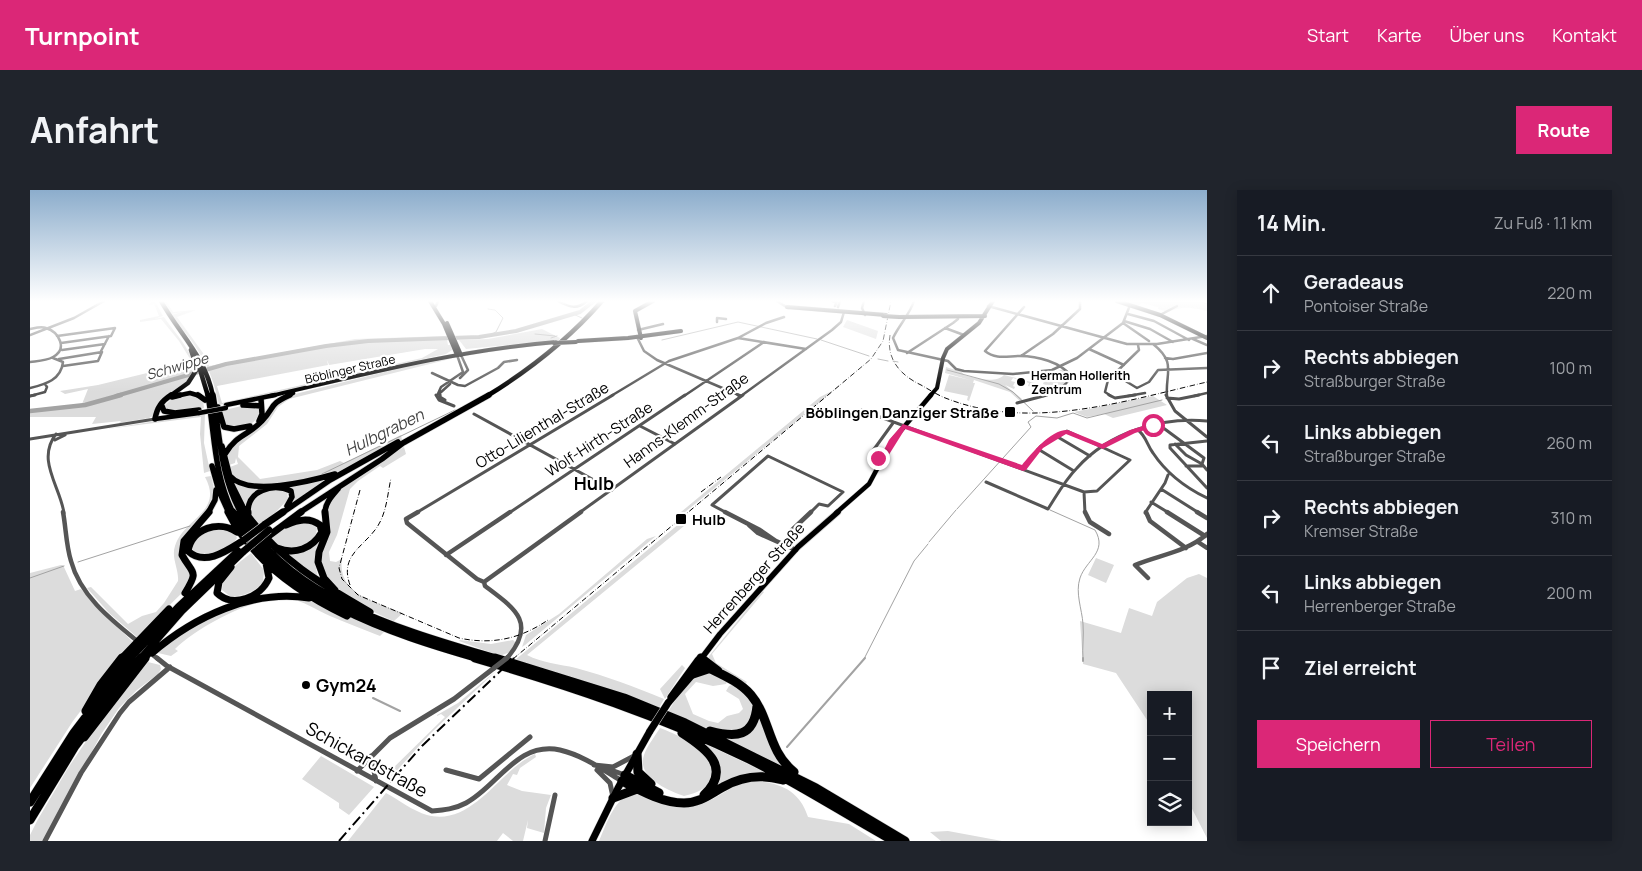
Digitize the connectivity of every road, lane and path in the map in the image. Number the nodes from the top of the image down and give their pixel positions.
1 (51, 331) edge
2 (90, 331) edge
3 (113, 331) edge
4 (176, 331) edge
5 (177, 331) edge
6 (449, 331) edge
7 (449, 331) edge
8 (573, 331) edge
9 (576, 331) edge
10 (641, 331) edge
11 (676, 331) edge
12 (749, 331) edge
13 (830, 331) edge
14 (897, 331) edge
15 (940, 331) edge
16 (955, 331) edge
17 (967, 331) edge
18 (1003, 331) edge
19 (1055, 331) edge
20 (1081, 331) edge
21 (1113, 331) edge
22 (1134, 331) edge
23 (1154, 331) edge
24 (1173, 331) edge
25 (1192, 331) edge
26 (638, 334) junction
27 (963, 334) junction
28 (1197, 334) junction
29 (451, 335) junction
30 (666, 335) dead end
31 (57, 336) junction
32 (110, 336) junction
33 (1206, 337) edge
34 (738, 338) junction
35 (1104, 338) junction
36 (1192, 339) junction
37 (1149, 341) dead end
38 (577, 342) junction
39 (764, 342) junction
40 (1173, 342) junction
41 (61, 343) junction
42 (555, 343) junction
43 (105, 344) junction
44 (1153, 344) junction
45 (1138, 345) junction
46 (1207, 345) edge
47 (456, 346) junction
48 (484, 349) junction
49 (806, 349) junction
50 (1089, 349) junction
51 (62, 350) junction
52 (101, 353) junction
53 (907, 353) junction
54 (1207, 353) edge
55 (460, 356) junction
56 (1021, 356) junction
57 (439, 357) junction
58 (53, 358) junction
59 (1165, 358) junction
60 (59, 359) junction
61 (517, 360) dead end
62 (942, 360) junction
63 (30, 362) edge
64 (665, 364) junction
65 (1124, 365) junction
66 (63, 366) junction
67 (1062, 367) junction
68 (1207, 368) edge
69 (200, 371) junction
70 (1168, 371) junction
71 (432, 373) dead end
72 (1114, 374) junction
73 (706, 381) junction
74 (451, 382) junction
75 (45, 384) junction
76 (30, 388) edge
77 (1137, 388) junction
78 (1207, 393) edge
79 (293, 394) junction
80 (30, 396) edge
81 (213, 396) junction
82 (741, 396) junction
83 (1167, 398) junction
84 (205, 400) junction
85 (261, 401) junction
86 (1017, 403) dead end
87 (243, 404) joint
88 (162, 406) junction
89 (226, 407) junction
90 (462, 408) junction
91 (861, 410) dead end
92 (199, 412) junction
93 (474, 414) dead end
94 (265, 418) junction
95 (155, 419) junction
96 (1184, 419) junction
97 (1207, 421) edge
98 (894, 423) junction
99 (1158, 424) junction
100 (640, 426) junction
101 (903, 426) junction
102 (1138, 430) junction
103 (72, 432) junction
104 (56, 434) junction
105 (1206, 435) edge
106 (1056, 436) junction
107 (42, 437) junction
108 (30, 438) edge
109 (403, 439) junction
110 (218, 441) junction
111 (1207, 441) edge
112 (53, 442) junction
113 (1186, 443) junction
114 (531, 444) junction
115 (675, 444) junction
116 (1175, 444) junction
117 (1073, 446) joint
118 (1103, 447) junction
119 (1038, 449) junction
120 (391, 451) junction
121 (225, 456) junction
122 (1090, 456) junction
123 (883, 459) junction
124 (1205, 459) edge
125 (1056, 460) joint
126 (1203, 465) junction
127 (1186, 466) junction
128 (350, 468) junction
129 (575, 468) junction
130 (1023, 468) junction
131 (1207, 470) edge
132 (1074, 471) junction
133 (1168, 475) junction
134 (230, 476) junction
135 (350, 478) junction
136 (215, 481) junction
137 (986, 482) dead end
138 (1064, 485) junction
139 (1207, 488) edge
140 (1161, 489) junction
141 (612, 490) junction
142 (1084, 492) junction
143 (1207, 498) edge
144 (1151, 502) junction
145 (282, 512) junction
146 (248, 517) junction
147 (1207, 518) edge
148 (751, 526) junction
149 (791, 531) dead end
150 (268, 532) junction
151 (1109, 534) dead end
152 (1206, 535) edge
153 (805, 540) junction
154 (776, 541) junction
155 (1198, 542) junction
156 (242, 545) junction
157 (785, 545) junction
158 (272, 546) junction
159 (1186, 548) junction
160 (1207, 548) edge
161 (796, 550) junction
162 (446, 554) junction
163 (787, 559) junction
164 (266, 562) junction
165 (231, 567) junction
166 (1148, 578) dead end
167 (484, 582) junction
168 (185, 593) junction
169 (339, 595) junction
170 (315, 600) junction
171 (378, 623) junction
172 (136, 640) dead end
173 (154, 656) dead end
174 (701, 658) junction
175 (142, 663) junction
176 (170, 668) junction
177 (710, 670) junction
178 (693, 674) junction
179 (726, 676) junction
180 (668, 703) junction
181 (757, 706) junction
182 (652, 717) junction
183 (675, 719) junction
184 (82, 722) junction
185 (530, 737) dead end
186 (71, 750) junction
187 (637, 754) junction
188 (371, 756) junction
189 (592, 765) junction
190 (446, 770) dead end
191 (357, 771) junction
192 (623, 778) junction
193 (376, 781) junction
194 (639, 789) junction
195 (816, 792) junction
196 (555, 795) dead end
197 (666, 796) junction
198 (613, 798) junction
199 (30, 802) edge
200 (30, 820) edge
201 (45, 841) edge
202 (545, 841) edge
203 (592, 841) edge
204 (894, 841) edge
205 (905, 841) edge

1 - 31 street
2 - 31 street
3 - 32 street
4 - 69 highway
5 - 69 highway
6 - 29 main road
7 - 29 main road
8 - 90 highway
9 - 90 highway
10 - 26 street
11 - 26 main road
12 - 34 street, Otto-Lilienthal-Straße
13 - 49 street, Hanns-Klemm-Straße
14 - 53 street
15 - 53 street
16 - 27 street
17 - 27 main road, Herrenberger Straße
18 - 56 street
19 - 56 street
20 - 35 street
21 - 35 street
22 - 37 street
23 - 40 street
24 - 36 street
25 - 28 main road
26 - 30 main road
26 - 38 main road, Böblinger Straße
26 - 38 main road, Böblinger Straße
26 - 64 street
27 - 62 main road, Herrenberger Straße
28 - 33 main road
28 - 36 street
29 - 47 main road
31 - 41 street
32 - 41 street
32 - 43 street
33 - 36 street
34 - 39 street
34 - 64 street, Otto-Lilienthal-Straße
35 - 45 street
35 - 50 street
36 - 40 street
36 - 46 street
38 - 42 main road, Böblinger Straße, bridge
39 - 49 street
39 - 73 street, Wolf-Hirth-Straße
40 - 44 street
41 - 51 street
42 - 48 main road, Böblinger Straße
42 - 55 main road, Böblinger Straße
43 - 51 street
43 - 52 street
44 - 45 street
44 - 59 street
45 - 65 street
47 - 48 main road
47 - 55 main road
47 - 57 main road
48 - 55 main road, Böblinger Straße
49 - 82 street, Hanns-Klemm-Straße
50 - 65 street
50 - 67 street
51 - 58 street
52 - 60 street
52 - 66 street
53 - 62 street
54 - 59 street
55 - 57 main road, Böblinger Straße
55 - 74 street
55 - 79 main road, Böblinger Straße
56 - 67 street
57 - 85 main road, Böblinger Straße
58 - 60 street
58 - 63 street
59 - 70 street
60 - 66 street
61 - 74 street
62 - 67 street
62 - 101 main road, Herrenberger Straße
64 - 73 street
64 - 114 street, Otto-Lilienthal-Straße
65 - 72 street
66 - 75 street
67 - 86 street
68 - 70 street
69 - 81 highway
69 - 84 highway
69 - 95 highway
69 - 171 highway
70 - 77 street
70 - 83 street
71 - 74 street
72 - 77 street
72 - 77 street
73 - 82 street
73 - 100 street, Wolf-Hirth-Straße
74 - 90 street
75 - 76 street
75 - 80 street
78 - 83 street
79 - 85 main road, Böblinger Straße
79 - 94 highway
81 - 85 highway
81 - 110 highway
82 - 115 street, Hanns-Klemm-Straße
83 - 96 street
84 - 88 highway
84 - 136 highway
85 - 87 highway
85 - 89 main road, Böblinger Straße
85 - 94 highway
87 - 89 main road, Böblinger Straße
88 - 92 highway
88 - 95 highway
89 - 92 main road, Böblinger Straße, bridge
90 - 109 highway
90 - 120 highway
91 - 98 street
92 - 95 street, Böblinger Straße
92 - 95 main road, Böblinger Straße
93 - 114 street
94 - 121 highway
95 - 103 street, Böblinger Straße
96 - 97 street
96 - 99 street
96 - 105 street
98 - 101 street
98 - 123 street
99 - 102 street
99 - 113 street
100 - 115 street
100 - 129 street, Wolf-Hirth-Straße
101 - 123 main road, Herrenberger Straße
101 - 130 street
102 - 118 street
102 - 133 street
103 - 104 street, Böblinger Straße
103 - 112 street
104 - 107 street, Böblinger Straße
104 - 112 street
106 - 117 street
106 - 118 street
106 - 119 street
107 - 108 street, Böblinger Straße
107 - 112 street
109 - 128 highway
109 - 150 highway
110 - 121 highway
110 - 171 highway
111 - 113 street
112 - 172 street
113 - 116 street
113 - 124 street
114 - 129 street
114 - 162 street, Otto-Lilienthal-Straße
115 - 141 street, Hanns-Klemm-Straße
116 - 126 street
116 - 127 street
117 - 122 street
118 - 122 street
118 - 142 street
119 - 125 street
119 - 130 street
120 - 135 highway
120 - 150 highway
121 - 134 highway
122 - 132 street
123 - 153 main road, Herrenberger Straße
124 - 126 street
125 - 132 street
126 - 127 street
126 - 131 street
127 - 139 street
128 - 134 highway
128 - 145 highway
129 - 141 street
129 - 162 street, Wolf-Hirth-Straße
130 - 138 street
132 - 138 street
133 - 140 street
133 - 143 street
134 - 146 highway
135 - 150 highway
135 - 169 highway
136 - 156 highway
136 - 168 highway
137 - 138 street
138 - 142 street
140 - 144 street
140 - 147 street
141 - 167 street, Hanns-Klemm-Straße
142 - 151 street
144 - 152 street
144 - 159 street
145 - 146 highway
145 - 150 highway
146 - 158 highway
148 - 149 street
148 - 154 street
148 - 154 street
150 - 156 highway
150 - 156 highway, bridge
150 - 158 highway
152 - 155 street
153 - 157 street
153 - 161 main road, Herrenberger Straße
154 - 157 street
155 - 159 street
155 - 160 street
156 - 156 highway
156 - 164 highway
156 - 165 highway
156 - 168 highway
156 - 184 highway
156 - 186 highway
157 - 161 street
157 - 163 street
158 - 169 highway
159 - 166 street
161 - 163 main road, Herrenberger Straße
162 - 167 street, Otto-Lilienthal-Straße
163 - 174 main road, Herrenberger Straße
164 - 165 highway
164 - 170 highway
165 - 175 highway
167 - 188 street, bridge
168 - 184 highway
169 - 171 highway
170 - 171 highway
170 - 175 highway
171 - 182 highway
171 - 183 highway
173 - 176 street, Schickardstraße
174 - 177 highway
174 - 178 main road, Herrenberger Straße
174 - 179 highway
174 - 180 main road, Herrenberger Straße
175 - 186 highway
176 - 191 street, Schickardstraße
176 - 201 street
177 - 178 highway
177 - 179 highway
178 - 180 main road, Herrenberger Straße
179 - 181 highway
180 - 187 main road, Herrenberger Straße, bridge
181 - 183 highway
181 - 195 highway
182 - 195 highway
182 - 197 highway
183 - 195 highway
184 - 199 highway
185 - 190 street, Schickardstraße
186 - 200 highway
187 - 189 street
187 - 192 main road, Herrenberger Straße
187 - 197 highway
188 - 191 street
188 - 193 street
189 - 192 street, Schickardstraße
189 - 193 street, Schickardstraße
189 - 198 street
191 - 193 street, Schickardstraße
192 - 194 highway
192 - 197 highway
192 - 198 main road, Herrenberger Straße
194 - 195 highway
194 - 198 highway
195 - 204 highway
195 - 205 highway
196 - 202 street
198 - 203 main road, Herrenberger Straße

